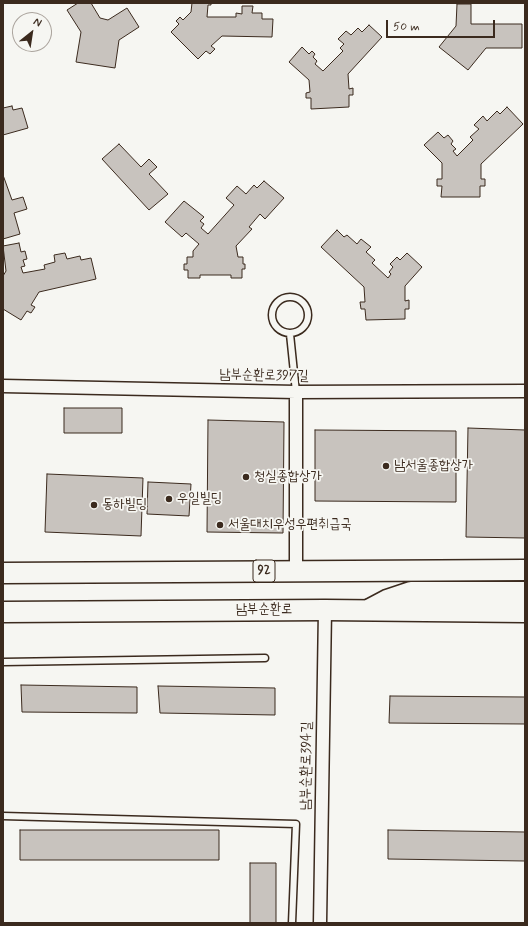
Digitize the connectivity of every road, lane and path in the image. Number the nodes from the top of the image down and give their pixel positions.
1 (290, 334) junction
2 (3, 386) edge
3 (525, 390) edge
4 (296, 392) junction
5 (525, 570) edge
6 (296, 571) junction
7 (3, 573) edge
8 (525, 592) edge
9 (325, 610) junction
10 (369, 610) junction
11 (3, 612) edge
12 (525, 612) edge
13 (266, 658) dead end
14 (3, 662) edge
15 (3, 816) edge
16 (292, 923) edge
17 (320, 923) edge

1 - 1 lane
1 - 4 lane
2 - 4 street, 남부순환로397길
3 - 4 street, 남부순환로397길
4 - 6 street
5 - 6 main road, 92
6 - 7 main road, 92
8 - 10 main road
9 - 10 main road, 남부순환로
9 - 11 main road, 남부순환로
9 - 17 street, 남부순환로394길
10 - 12 main road, 남부순환로
13 - 14 lane
15 - 16 lane

